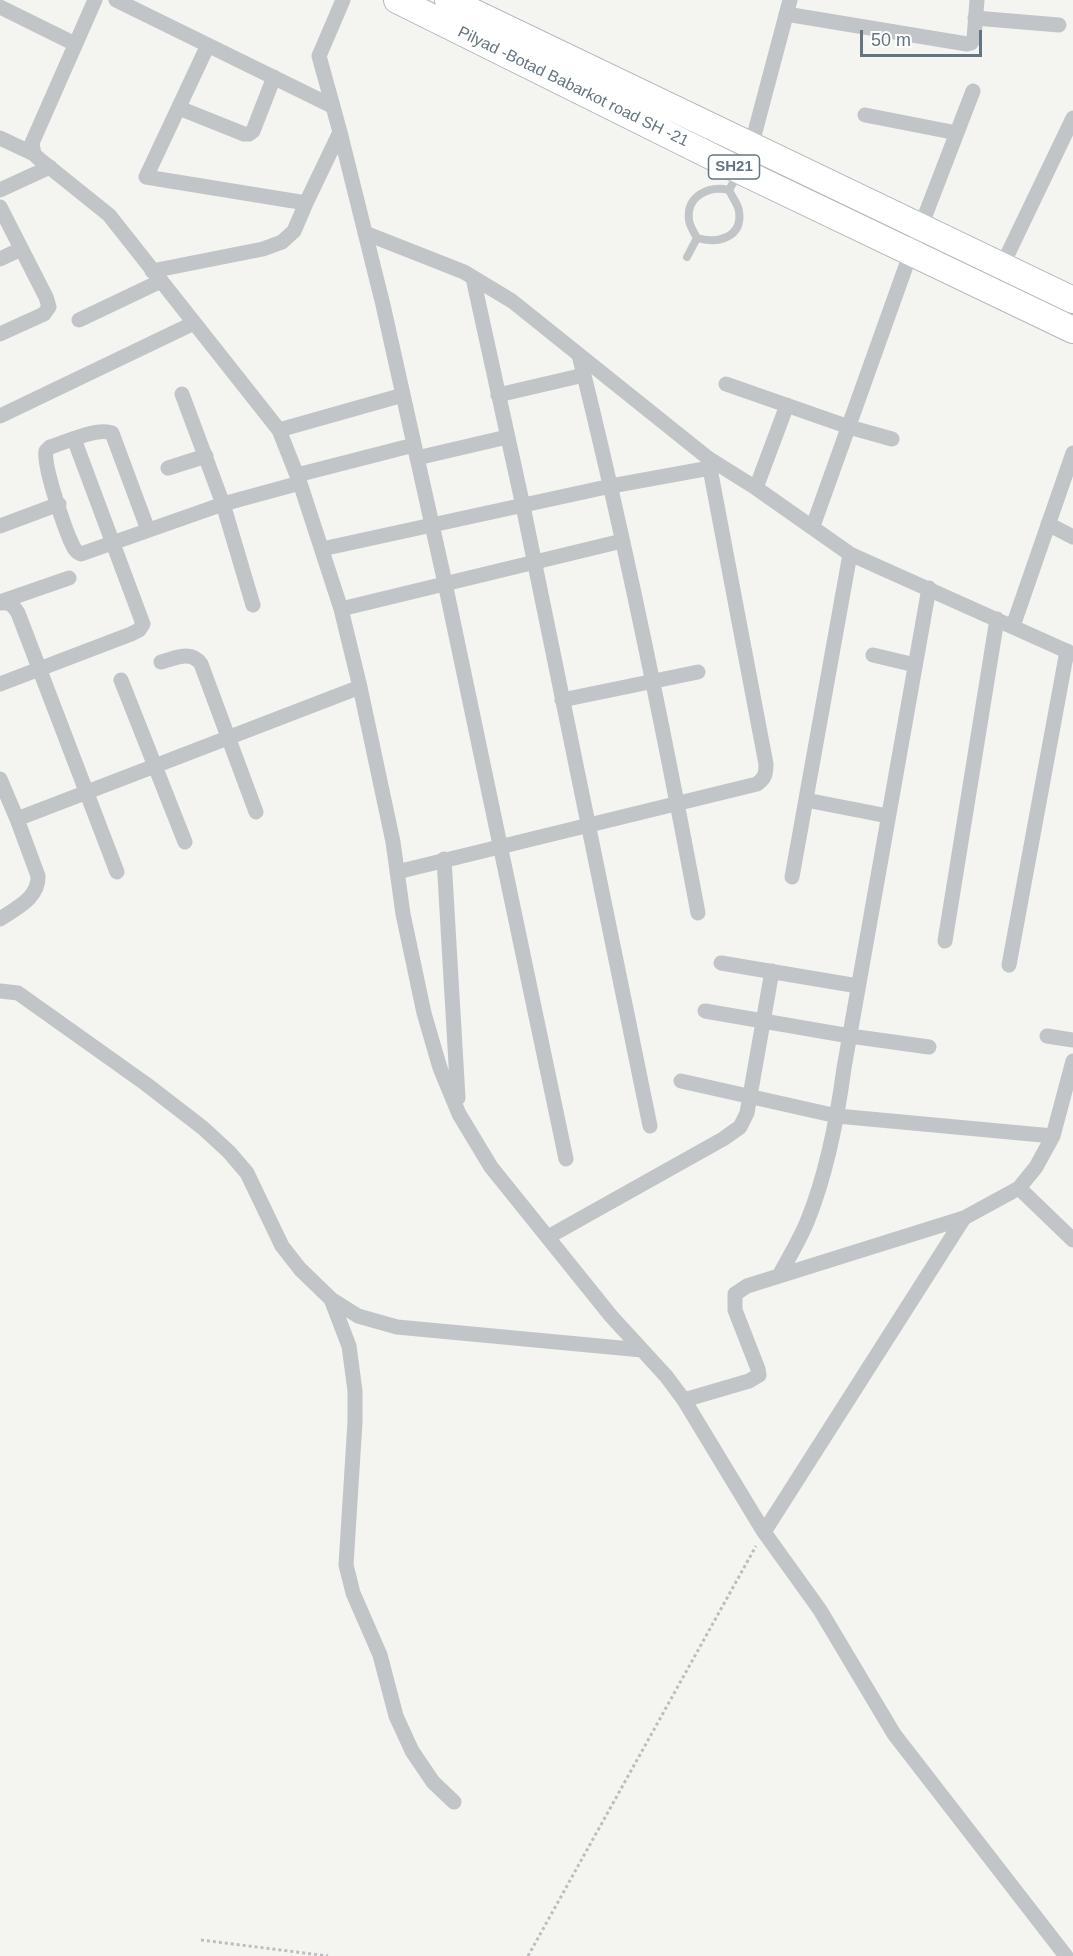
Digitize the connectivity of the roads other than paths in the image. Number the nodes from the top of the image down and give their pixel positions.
1 (95, 0) edge
2 (116, 0) edge
3 (343, 0) edge
4 (397, 0) edge
5 (448, 0) edge
6 (977, 0) edge
7 (0, 7) edge
8 (788, 7) edge
9 (975, 18) junction
10 (1059, 25) dead end
11 (75, 44) junction
12 (208, 45) junction
13 (274, 77) junction
14 (973, 91) dead end
15 (332, 106) junction
16 (178, 108) junction
17 (865, 115) dead end
18 (1073, 118) edge
19 (340, 132) junction
20 (957, 133) junction
21 (4, 145) edge
22 (751, 147) junction
23 (34, 154) junction
24 (50, 167) junction
25 (735, 180) junction
26 (0, 190) edge
27 (306, 203) junction
28 (0, 207) edge
29 (921, 228) junction
30 (365, 233) junction
31 (697, 238) junction
32 (21, 249) junction
33 (911, 252) junction
34 (687, 257) dead end
35 (0, 259) edge
36 (1002, 266) junction
37 (157, 276) junction
38 (473, 278) junction
39 (1073, 300) edge
40 (79, 320) dead end
41 (194, 323) junction
42 (1073, 330) edge
43 (0, 334) edge
44 (579, 355) junction
45 (584, 375) junction
46 (726, 384) dead end
47 (182, 394) dead end
48 (403, 395) junction
49 (498, 395) junction
50 (788, 405) junction
51 (0, 416) edge
52 (849, 427) junction
53 (279, 430) junction
54 (507, 437) junction
55 (74, 439) junction
56 (892, 439) dead end
57 (416, 452) junction
58 (1073, 453) edge
59 (206, 456) junction
60 (709, 463) junction
61 (168, 468) dead end
62 (298, 479) junction
63 (611, 486) junction
64 (756, 488) junction
65 (59, 504) junction
66 (222, 504) junction
67 (523, 506) junction
68 (1048, 524) junction
69 (0, 526) edge
70 (432, 526) junction
71 (813, 526) junction
72 (147, 530) junction
73 (1073, 537) edge
74 (622, 542) junction
75 (113, 543) junction
76 (322, 549) junction
77 (850, 554) junction
78 (534, 562) junction
79 (69, 578) dead end
80 (445, 583) junction
81 (929, 588) junction
82 (0, 602) edge
83 (253, 605) dead end
84 (340, 609) junction
85 (997, 620) junction
86 (1013, 626) junction
87 (1070, 653) edge
88 (873, 655) dead end
89 (161, 662) dead end
90 (915, 665) junction
91 (40, 669) junction
92 (698, 672) dead end
93 (121, 680) dead end
94 (652, 681) junction
95 (0, 684) edge
96 (360, 687) junction
97 (562, 700) junction
98 (228, 738) junction
99 (155, 766) junction
100 (0, 779) edge
101 (87, 793) junction
102 (806, 801) junction
103 (678, 803) junction
104 (256, 812) dead end
105 (888, 816) junction
106 (17, 819) junction
107 (588, 825) junction
108 (185, 842) dead end
109 (500, 845) junction
110 (444, 859) junction
111 (117, 872) dead end
112 (397, 872) junction
113 (792, 877) dead end
114 (698, 913) dead end
115 (0, 919) edge
116 (945, 941) dead end
117 (721, 963) dead end
118 (1010, 965) dead end
119 (772, 971) junction
120 (858, 986) junction
121 (0, 991) edge
122 (705, 1011) dead end
123 (762, 1021) junction
124 (850, 1036) junction
125 (1047, 1036) dead end
126 (1073, 1040) edge
127 (929, 1047) dead end
128 (1073, 1061) edge
129 (681, 1081) dead end
130 (749, 1097) junction
131 (459, 1114) junction
132 (837, 1116) junction
133 (650, 1126) dead end
134 (1053, 1136) junction
135 (566, 1159) dead end
136 (1019, 1188) junction
137 (964, 1218) junction
138 (548, 1238) junction
139 (1073, 1240) edge
140 (779, 1276) junction
141 (331, 1299) junction
142 (642, 1350) junction
143 (684, 1401) junction
144 (764, 1532) junction
145 (454, 1802) dead end
146 (1066, 1956) edge

1 - 11 street
2 - 12 street
3 - 15 street
4 - 25 main road, Pilyad -Botad Babarkot road SH -21 / SH21
5 - 22 main road, Pilyad -Botad Babarkot road SH -21 / SH21
6 - 9 street
7 - 11 street
8 - 9 street
8 - 22 street
9 - 10 street
11 - 23 street
12 - 13 street
12 - 16 street
13 - 15 street
13 - 16 street
14 - 20 street
15 - 19 street
16 - 27 street
17 - 20 street
18 - 36 street
19 - 27 street
19 - 30 street
20 - 29 street
21 - 23 street
22 - 29 main road, Pilyad -Botad Babarkot road SH -21 / SH21
23 - 24 street
24 - 26 street
24 - 37 street
25 - 31 lane
25 - 31 lane
25 - 33 main road, Pilyad -Botad Babarkot road SH -21 / SH21
27 - 37 street
28 - 32 street
29 - 33 street
29 - 36 main road, Pilyad -Botad Babarkot road SH -21 / SH21
30 - 38 street
30 - 48 street
31 - 34 lane
32 - 35 street
32 - 43 street
33 - 42 main road, Pilyad -Botad Babarkot road SH -21 / SH21
33 - 52 street
36 - 39 main road, Pilyad -Botad Babarkot road SH -21 / SH21
37 - 40 street
37 - 41 street
38 - 44 street
38 - 49 street
41 - 51 street
41 - 53 street
44 - 45 street
44 - 60 street
45 - 49 street
45 - 63 street
46 - 50 street
47 - 59 street
48 - 53 street
48 - 57 street
49 - 54 street
50 - 52 street
50 - 64 street
52 - 56 street
52 - 71 street
53 - 62 street
54 - 57 street
54 - 67 street
55 - 65 street
55 - 72 street
55 - 75 street
57 - 62 street
57 - 70 street
58 - 68 street
59 - 61 street
59 - 66 street
60 - 63 street
60 - 64 street
60 - 103 street
62 - 66 street
62 - 76 street
63 - 67 street
63 - 74 street
64 - 71 street
65 - 69 street
65 - 75 street
66 - 72 street
66 - 83 street
67 - 70 street
67 - 78 street
68 - 73 street
68 - 86 street
70 - 76 street
70 - 80 street
71 - 77 street
72 - 75 street
74 - 78 street
74 - 94 street
75 - 91 street
76 - 84 street
77 - 81 street
77 - 102 street
78 - 80 street
78 - 97 street
79 - 82 street
80 - 84 street
80 - 109 street
81 - 85 street
81 - 90 street
82 - 91 street
84 - 96 street
85 - 86 street
85 - 116 street
86 - 87 street
87 - 118 street
88 - 90 street
89 - 98 street
90 - 105 street
91 - 95 street
91 - 101 street
92 - 94 street
93 - 99 street
94 - 97 street
94 - 103 street
96 - 98 street
96 - 112 street
97 - 107 street
98 - 99 street
98 - 104 street
99 - 101 street
99 - 108 street
100 - 106 street
101 - 106 street
101 - 111 street
102 - 105 street
102 - 113 street
103 - 107 street
103 - 114 street
105 - 120 street
106 - 115 street
107 - 109 street
107 - 133 street
109 - 110 street
109 - 135 street
110 - 112 street
110 - 131 street
112 - 131 street
117 - 119 street
119 - 120 street
119 - 123 street
120 - 124 street
121 - 141 street
122 - 123 street
123 - 124 street
123 - 130 street
124 - 127 street
124 - 132 street
125 - 126 street
128 - 134 street
129 - 130 street
130 - 132 street
130 - 138 street
131 - 138 street
132 - 134 street
132 - 140 street
134 - 136 street
136 - 137 street
136 - 139 street
137 - 140 street
137 - 144 street
138 - 142 street
140 - 143 street
141 - 142 street
141 - 145 street
142 - 143 street
143 - 144 street
144 - 146 street

